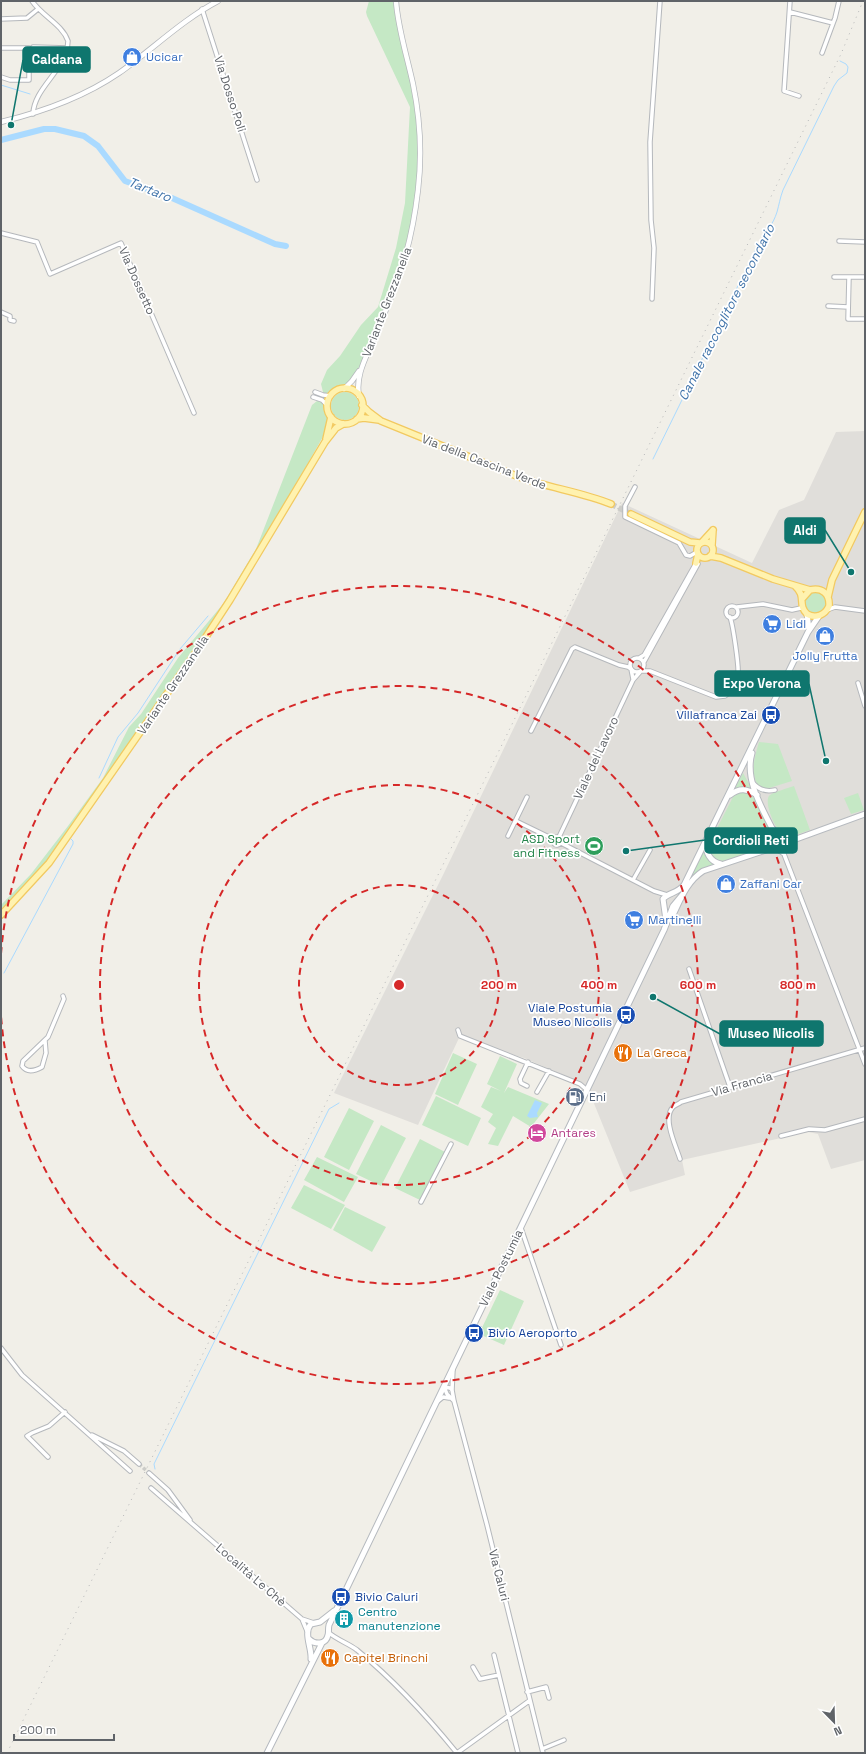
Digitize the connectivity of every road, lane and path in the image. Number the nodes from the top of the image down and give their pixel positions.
1 (32, 1) edge
2 (218, 1) edge
3 (396, 1) edge
4 (660, 1) edge
5 (790, 1) edge
6 (839, 1) edge
7 (38, 9) junction
8 (202, 10) junction
9 (790, 12) junction
10 (1, 19) edge
11 (833, 23) junction
12 (33, 46) dead end
13 (1, 48) edge
14 (68, 48) junction
15 (822, 53) dead end
16 (1, 77) edge
17 (799, 96) dead end
18 (33, 114) junction
19 (1, 122) edge
20 (257, 180) dead end
21 (1, 233) edge
22 (839, 241) dead end
23 (865, 242) edge
24 (834, 277) dead end
25 (849, 277) junction
26 (865, 277) edge
27 (652, 299) dead end
28 (828, 306) dead end
29 (848, 307) junction
30 (1, 312) edge
31 (865, 319) edge
32 (14, 321) dead end
33 (362, 366) junction
34 (344, 389) junction
35 (315, 392) dead end
36 (330, 396) junction
37 (359, 396) junction
38 (313, 397) dead end
39 (327, 405) junction
40 (362, 405) junction
41 (194, 413) dead end
42 (330, 417) junction
43 (357, 419) junction
44 (381, 421) junction
45 (343, 424) junction
46 (325, 442) junction
47 (636, 486) dead end
48 (611, 504) tunnel mouth
49 (865, 512) edge
50 (631, 514) tunnel mouth
51 (690, 542) junction
52 (701, 542) junction
53 (697, 552) junction
54 (710, 552) junction
55 (697, 564) junction
56 (832, 580) junction
57 (795, 586) junction
58 (819, 589) junction
59 (810, 590) junction
60 (829, 597) junction
61 (802, 598) junction
62 (802, 605) junction
63 (840, 608) junction
64 (738, 609) junction
65 (827, 610) junction
66 (865, 611) edge
67 (807, 614) junction
68 (819, 616) junction
69 (730, 617) junction
70 (735, 617) junction
71 (733, 626) junction
72 (808, 632) junction
73 (639, 658) junction
74 (631, 662) junction
75 (644, 663) junction
76 (623, 666) junction
77 (631, 669) junction
78 (650, 671) junction
79 (641, 672) junction
80 (633, 680) junction
81 (858, 683) dead end
82 (865, 706) edge
83 (531, 731) dead end
84 (756, 739) junction
85 (752, 782) junction
86 (775, 790) dead end
87 (757, 795) junction
88 (527, 796) dead end
89 (729, 796) junction
90 (865, 814) edge
91 (516, 821) junction
92 (774, 832) junction
93 (508, 836) dead end
94 (559, 837) junction
95 (553, 839) junction
96 (706, 840) junction
97 (793, 841) junction
98 (561, 843) junction
99 (781, 845) junction
100 (650, 850) dead end
101 (766, 850) junction
102 (785, 854) junction
103 (724, 864) junction
104 (633, 880) junction
105 (654, 891) junction
106 (683, 894) junction
107 (669, 895) junction
108 (663, 903) junction
109 (674, 904) junction
110 (1, 914) edge
111 (664, 930) junction
112 (689, 969) dead end
113 (63, 996) dead end
114 (458, 1030) dead end
115 (45, 1041) junction
116 (865, 1048) edge
117 (859, 1050) junction
118 (528, 1062) junction
119 (865, 1064) edge
120 (549, 1071) junction
121 (527, 1086) dead end
122 (730, 1088) junction
123 (587, 1090) junction
124 (537, 1092) dead end
125 (865, 1119) edge
126 (781, 1136) dead end
127 (451, 1144) dead end
128 (680, 1159) dead end
129 (421, 1202) dead end
130 (521, 1228) junction
131 (561, 1345) dead end
132 (1, 1348) edge
133 (453, 1369) junction
134 (444, 1387) junction
135 (452, 1390) junction
136 (449, 1398) junction
137 (454, 1401) junction
138 (437, 1403) junction
139 (64, 1412) junction
140 (90, 1434) junction
141 (48, 1458) dead end
142 (139, 1464) tunnel mouth
143 (130, 1470) dead end
144 (149, 1473) tunnel mouth
145 (151, 1488) dead end
146 (200, 1531) junction
147 (339, 1607) junction
148 (302, 1619) junction
149 (317, 1623) junction
150 (328, 1630) junction
151 (307, 1631) junction
152 (309, 1639) junction
153 (336, 1639) junction
154 (324, 1642) junction
155 (494, 1655) dead end
156 (310, 1666) junction
157 (473, 1667) dead end
158 (499, 1675) junction
159 (527, 1692) junction
160 (549, 1698) dead end
161 (529, 1701) junction
162 (509, 1714) junction
163 (564, 1740) dead end
164 (542, 1751) edge
165 (268, 1753) edge
166 (457, 1753) edge
167 (518, 1753) edge

1 - 7 street
2 - 8 street
3 - 33 street, Variante Grezzanella
4 - 27 street
5 - 9 street
6 - 11 street
7 - 10 street
7 - 14 street
8 - 18 street
8 - 20 street, Via Dosso Poli
9 - 11 street
9 - 17 street
11 - 15 street
12 - 14 street
13 - 16 street
14 - 18 street
18 - 19 street
21 - 41 street, Via Dossetto
22 - 23 street
24 - 25 street
25 - 26 street
25 - 29 street
28 - 29 street
29 - 31 street
30 - 32 street
33 - 34 street, Variante Grezzanella
33 - 37 street, Variante Grezzanella
34 - 36 main road, Variante Grezzanella
34 - 37 main road
35 - 36 street
36 - 39 main road
37 - 40 main road, Variante Grezzanella
38 - 39 street
39 - 42 main road, Variante Grezzanella
40 - 43 main road
40 - 44 main road
42 - 45 main road
42 - 46 main road, Variante Grezzanella
43 - 44 main road
43 - 45 main road, Variante Grezzanella
44 - 48 main road, Via della Cascina Verde
45 - 46 main road, Variante Grezzanella
46 - 110 main road, Variante Grezzanella
47 - 53 street
49 - 56 main road
50 - 51 main road
51 - 52 main road
51 - 53 main road
52 - 53 main road
52 - 54 main road
52 - 54 main road
53 - 54 main road
53 - 55 main road
54 - 55 main road
54 - 57 main road
55 - 73 street
55 - 75 street
56 - 58 main road
56 - 60 main road
57 - 59 main road
57 - 61 main road
58 - 59 main road
58 - 60 main road
59 - 61 main road
60 - 63 street
60 - 65 main road
61 - 62 main road
62 - 64 street
62 - 67 main road
63 - 65 street
63 - 66 street
64 - 69 street
64 - 70 street
65 - 68 main road
67 - 68 main road
67 - 72 main road
68 - 72 main road
69 - 70 street
69 - 71 street
70 - 71 street
71 - 78 street
72 - 84 main road
73 - 74 street
73 - 75 street
74 - 76 street
74 - 77 street
75 - 78 street
75 - 79 street
76 - 77 street
76 - 83 street
77 - 79 street
77 - 80 street
78 - 79 street
79 - 80 street, Viale del Lavoro
80 - 94 street, Viale del Lavoro
81 - 82 street
84 - 85 main road
84 - 89 main road
85 - 86 street
85 - 87 main road
87 - 89 main road
87 - 92 main road
88 - 91 street
89 - 96 main road
90 - 97 main road
91 - 93 street
91 - 95 street
92 - 97 main road
92 - 99 street
92 - 101 main road
94 - 95 street
94 - 98 street
95 - 98 street
96 - 103 main road
96 - 107 main road
97 - 99 main road
97 - 102 street
98 - 104 street
99 - 101 main road
99 - 102 street
100 - 104 street
101 - 102 street
101 - 103 main road
102 - 117 street
103 - 106 main road
104 - 105 street
105 - 107 street
105 - 108 street
106 - 109 main road, Viale Postumia
106 - 111 main road, Viale Postumia
107 - 108 main road
107 - 109 main road
108 - 109 main road
108 - 111 main road, Viale Postumia
109 - 111 main road, Viale Postumia
111 - 123 main road, Viale Postumia
112 - 122 street
113 - 115 street
114 - 118 street
115 - 115 street
116 - 117 street, Via Francia
117 - 119 street
117 - 122 street, Via Francia
118 - 120 street
118 - 121 street
120 - 123 street
120 - 124 street
122 - 128 street, Via Francia
123 - 130 main road, Viale Postumia
125 - 126 street
127 - 129 street
130 - 131 street
130 - 133 main road, Viale Postumia
132 - 139 street
133 - 134 main road, Viale Postumia
133 - 135 street, Via Caluri
134 - 135 street
134 - 136 street
134 - 138 main road, Viale Postumia
135 - 137 street, Via Caluri
136 - 137 street
136 - 138 street
137 - 159 street, Via Caluri
138 - 147 main road, Viale Postumia
139 - 140 street
139 - 141 street
140 - 142 street
140 - 143 street
144 - 146 street, Località Le Chè
145 - 146 street, Località Le Chè
146 - 148 street, Località Le Chè
147 - 149 main road, Viale Postumia
147 - 150 main road, Viale Postumia
148 - 149 street, Località Le Chè
148 - 151 street, Località Le Chè
149 - 150 main road
149 - 151 main road, Viale Postumia
150 - 153 street
150 - 154 main road, Viale Postumia
151 - 152 main road
152 - 154 main road
152 - 156 main road
153 - 154 street
153 - 166 street
154 - 156 main road, Viale Postumia
155 - 158 street
156 - 165 main road, Viale Postumia
157 - 158 street
158 - 162 street
159 - 160 street
159 - 161 street, Via Caluri
161 - 162 street
161 - 164 street, Via Caluri
162 - 166 street
162 - 167 street
163 - 164 street, Via Caluri

